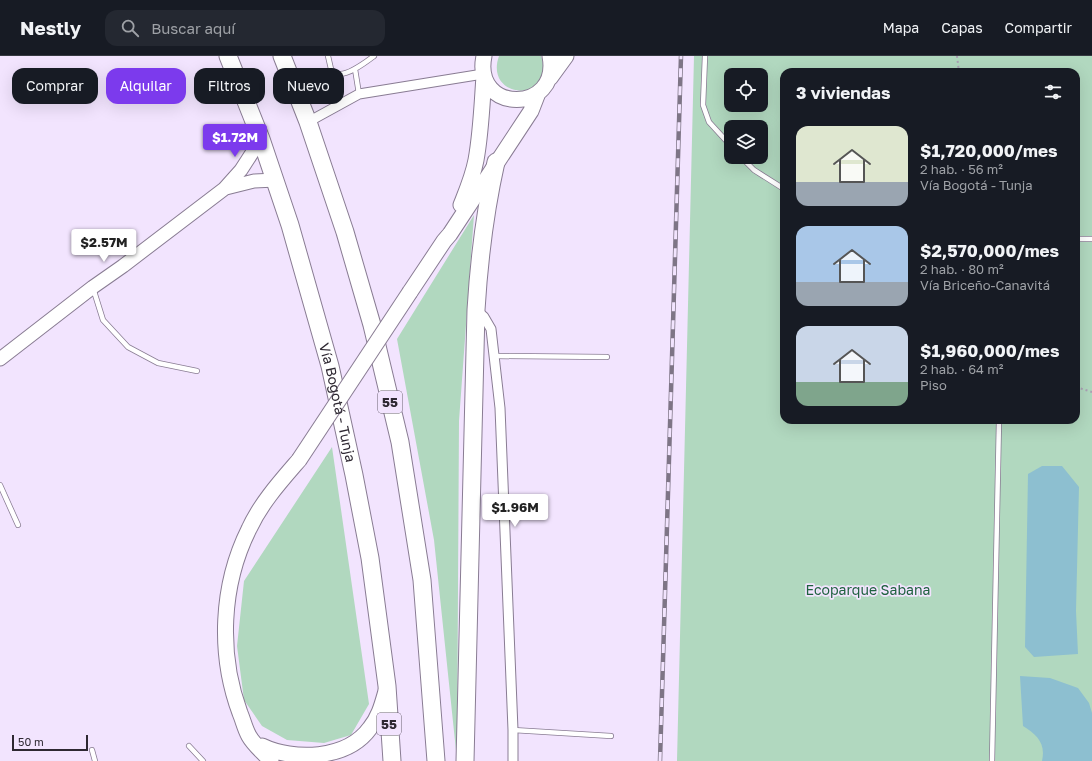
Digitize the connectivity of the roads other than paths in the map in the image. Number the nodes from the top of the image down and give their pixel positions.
1 (228, 56) edge
2 (282, 56) edge
3 (328, 56) edge
4 (374, 56) edge
5 (550, 56) edge
6 (566, 56) edge
7 (705, 56) edge
8 (483, 65) edge
9 (355, 68) junction
10 (548, 80) junction
11 (538, 93) junction
12 (359, 94) junction
13 (308, 122) junction
14 (724, 138) edge
15 (261, 139) junction
16 (496, 162) junction
17 (748, 164) edge
18 (276, 180) junction
19 (780, 186) edge
20 (224, 188) junction
21 (1080, 239) edge
22 (1092, 239) edge
23 (444, 241) junction
24 (93, 287) junction
25 (476, 310) junction
26 (494, 356) junction
27 (607, 357) dead end
28 (0, 359) edge
29 (197, 371) dead end
30 (1000, 424) edge
31 (0, 485) edge
32 (18, 525) dead end
33 (387, 686) junction
34 (513, 730) junction
35 (249, 736) junction
36 (611, 736) dead end
37 (189, 746) dead end
38 (92, 750) dead end
39 (95, 761) edge
40 (203, 761) edge
41 (271, 761) edge
42 (392, 761) edge
43 (436, 761) edge
44 (465, 761) edge
45 (513, 761) edge
46 (992, 761) edge

1 - 15 highway, Vía Bogotá - Tunja / 55
2 - 13 highway, 55
3 - 9 lane
4 - 9 lane
5 - 10 main road
6 - 10 main road
7 - 14 lane
8 - 11 main road
8 - 12 street
8 - 23 main road
9 - 12 lane
10 - 11 main road
11 - 16 main road
12 - 13 street
13 - 43 highway, 55
15 - 18 highway, Vía Bogotá - Tunja / 55
15 - 20 main road
16 - 23 main road
16 - 25 highway
17 - 19 lane
18 - 20 main road
18 - 33 highway, Vía Bogotá - Tunja / 55
20 - 24 main road
21 - 22 lane
23 - 35 main road, bridge
24 - 28 main road
24 - 29 lane
25 - 26 street
25 - 44 highway
26 - 27 lane
26 - 34 street
30 - 46 lane
31 - 32 lane
33 - 35 main road
33 - 42 highway, Vía Bogotá - Tunja / 55
34 - 36 lane
34 - 45 street
35 - 41 main road
37 - 40 lane
38 - 39 lane

